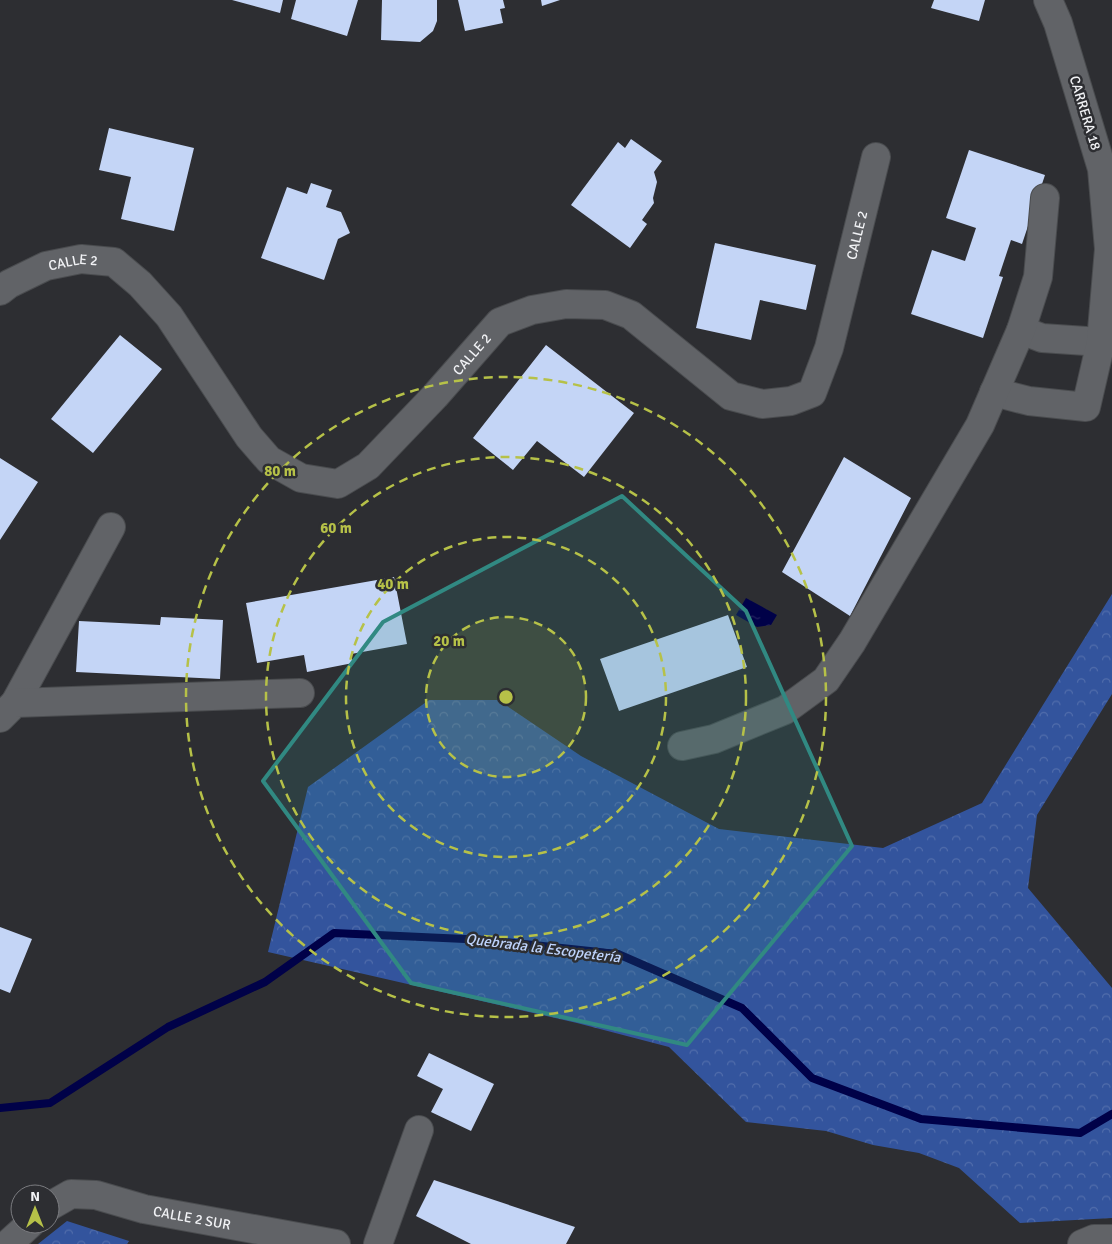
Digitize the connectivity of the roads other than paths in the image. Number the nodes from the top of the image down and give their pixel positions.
1 (1048, 0) edge
2 (876, 157) dead end
3 (1045, 198) dead end
4 (0, 291) edge
5 (1021, 330) junction
6 (1101, 342) junction
7 (994, 392) junction
8 (111, 527) dead end
9 (300, 693) dead end
10 (8, 710) edge
11 (682, 746) dead end
12 (419, 1130) dead end
13 (60, 1200) edge
14 (19, 1234) edge
15 (219, 1234) edge
16 (252, 1237) edge
17 (1112, 1240) edge
18 (8, 1244) edge
19 (336, 1244) edge
20 (378, 1244) edge
21 (1082, 1244) edge

1 - 6 street, CARRERA 18
2 - 4 street, CALLE 2
3 - 5 street
5 - 6 street
5 - 7 street
6 - 7 street, CARRERA 18
7 - 11 street
8 - 10 street
9 - 10 street
12 - 20 street
13 - 15 street, CALLE 2 SUR
14 - 18 street
15 - 16 street, CALLE 2 SUR
16 - 19 street, CALLE 2 SUR
17 - 21 street

